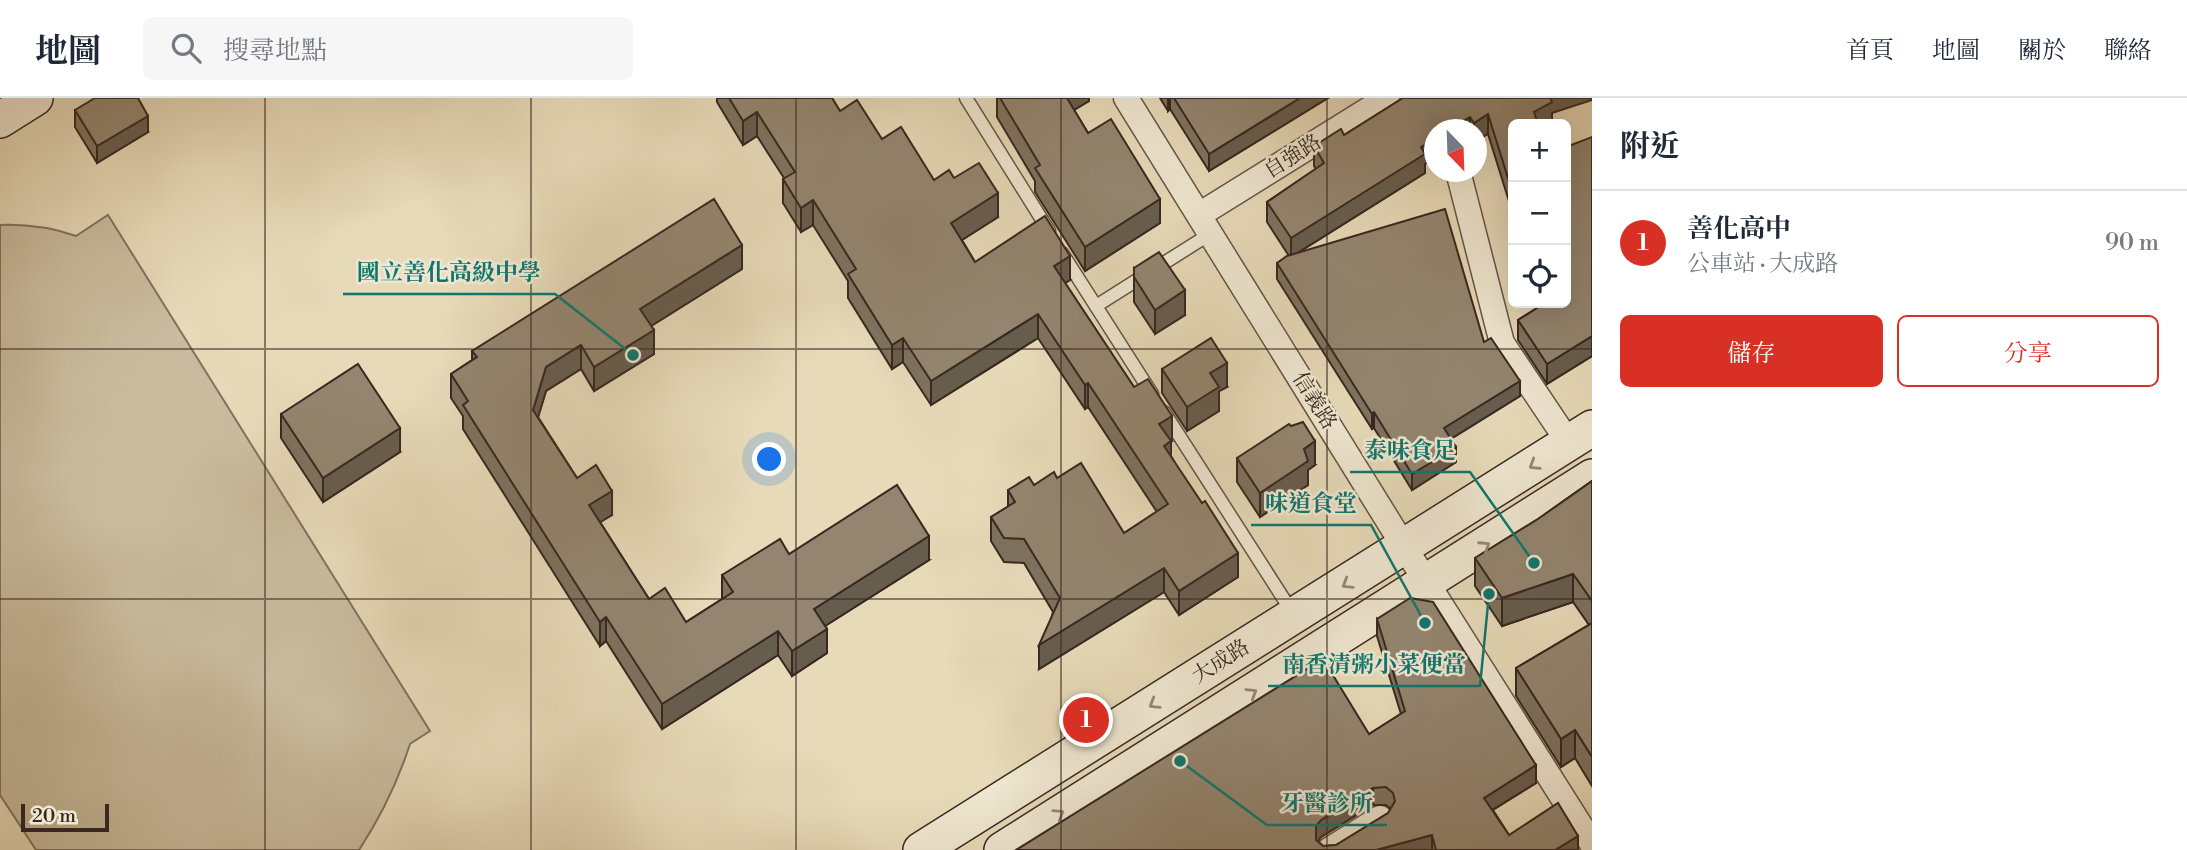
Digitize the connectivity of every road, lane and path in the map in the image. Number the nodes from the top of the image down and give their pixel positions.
1 (36, 98) edge
2 (966, 98) edge
3 (1126, 98) edge
4 (1387, 98) edge
5 (0, 120) edge
6 (1461, 182) edge
7 (1205, 225) junction
8 (1096, 306) junction
9 (1581, 436) edge
10 (1592, 477) edge
11 (1405, 548) junction
12 (1428, 583) junction
13 (1295, 616) junction
14 (1380, 818) edge
15 (1592, 844) edge
16 (921, 850) edge
17 (1002, 850) edge
18 (1329, 850) edge

1 - 5 main road
2 - 8 lane
3 - 7 street, 信義路
4 - 7 street, 自強路
6 - 9 street
7 - 8 lane
7 - 11 street, 信義路
8 - 13 lane
9 -> 11 main road, 大成路
12 -> 10 main road, 大成路
11 - 12 street, 信義路
11 -> 13 main road, 大成路
12 - 15 street, 信義路
17 -> 12 main road, 大成路
13 -> 16 main road, 大成路
14 - 18 street

